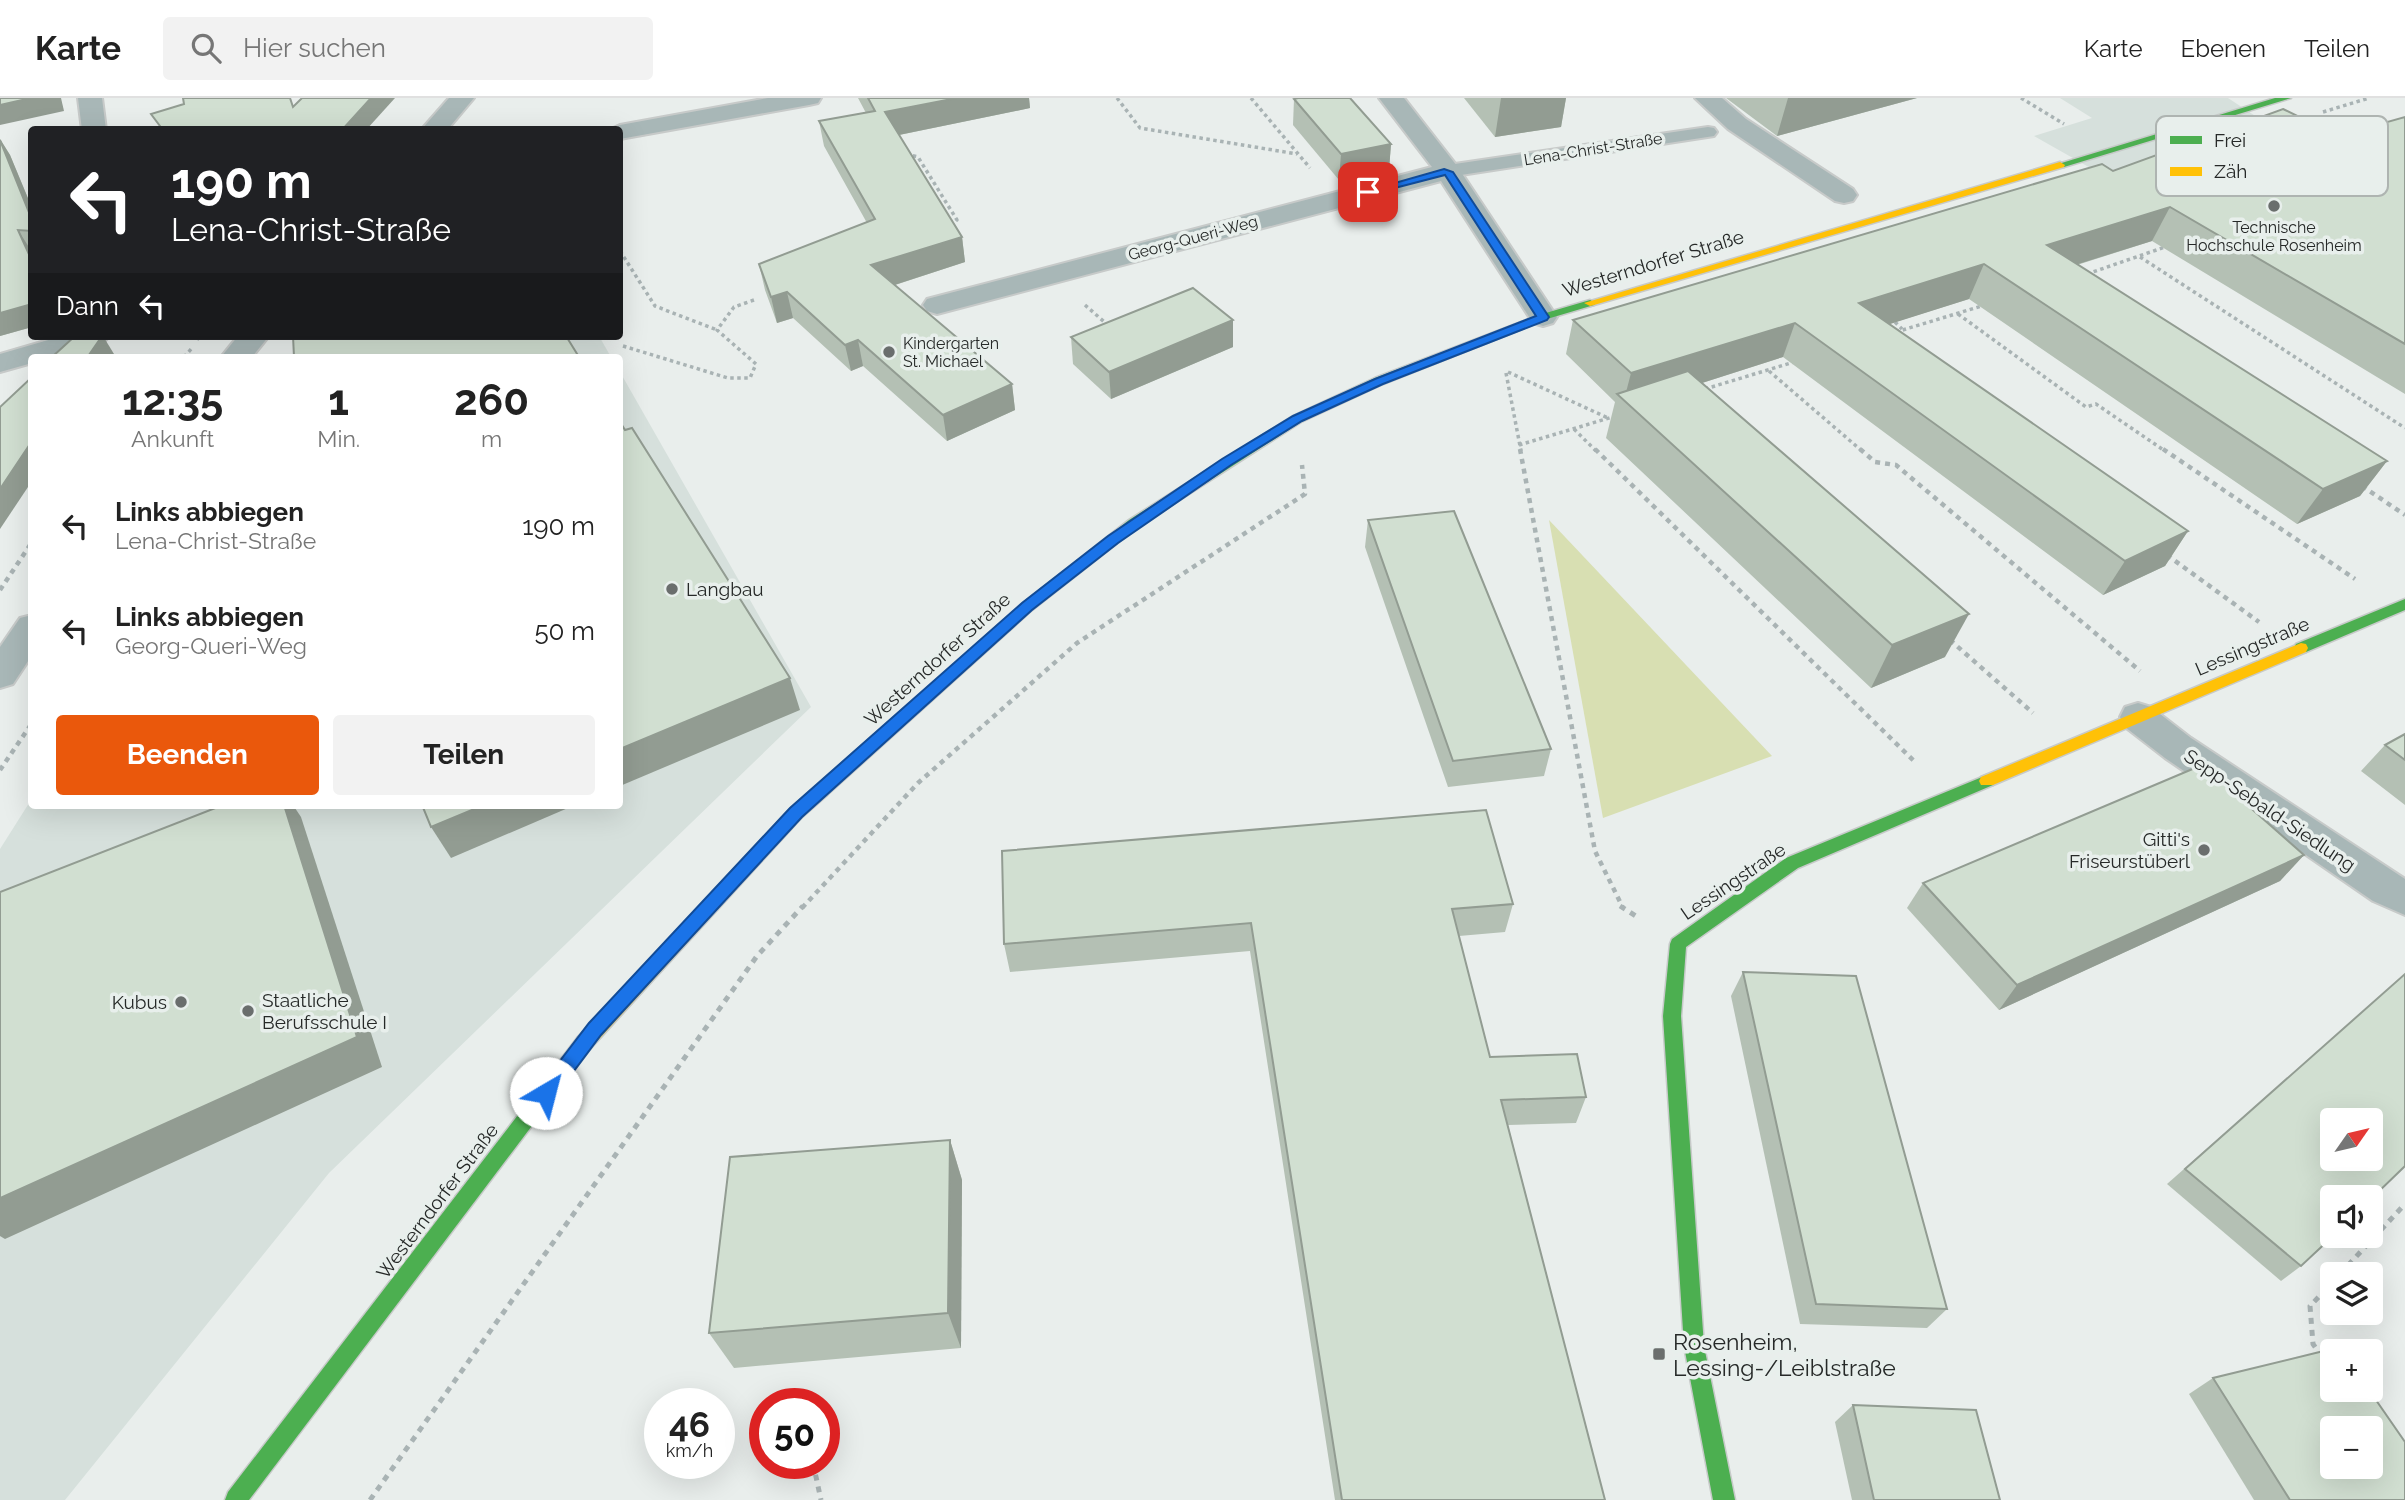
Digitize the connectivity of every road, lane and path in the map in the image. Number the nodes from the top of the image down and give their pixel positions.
1 (90, 98) edge
2 (462, 98) edge
3 (809, 98) edge
4 (1117, 98) edge
5 (1251, 98) edge
6 (1391, 98) edge
7 (1707, 98) edge
8 (2021, 98) edge
9 (2286, 98) edge
10 (2225, 116) edge
11 (1737, 124) junction
12 (94, 126) edge
13 (437, 126) edge
14 (2074, 130) dead end
15 (623, 131) edge
16 (1708, 132) joint
17 (2156, 136) edge
18 (894, 152) edge
19 (1297, 154) junction
20 (1448, 172) junction
21 (1368, 192) junction
22 (1844, 195) dead end
23 (946, 224) edge
24 (2164, 238) edge
25 (623, 256) edge
26 (2139, 257) junction
27 (2086, 274) edge
28 (754, 300) dead end
29 (1995, 302) edge
30 (937, 305) dead end
31 (1957, 313) junction
32 (1543, 317) junction
33 (1895, 322) edge
34 (1888, 324) edge
35 (717, 330) junction
36 (1903, 330) junction
37 (1897, 331) junction
38 (1885, 335) edge
39 (80, 340) edge
40 (251, 340) edge
41 (623, 346) dead end
42 (31, 354) edge
43 (239, 354) edge
44 (28, 355) edge
45 (1795, 362) edge
46 (0, 363) edge
47 (1768, 370) junction
48 (1697, 384) edge
49 (1622, 414) edge
50 (1609, 418) junction
51 (1297, 419) junction
52 (2405, 428) edge
53 (1574, 429) junction
54 (1519, 445) junction
55 (2359, 484) edge
56 (2405, 515) edge
57 (28, 548) edge
58 (2163, 551) edge
59 (0, 590) edge
60 (2401, 606) edge
61 (28, 633) edge
62 (1945, 636) edge
63 (2296, 650) junction
64 (0, 675) edge
65 (2176, 701) junction
66 (2138, 717) junction
67 (28, 729) edge
68 (2070, 746) junction
69 (0, 770) edge
70 (1950, 796) junction
71 (2405, 898) edge
72 (1678, 944) junction
73 (2405, 1204) edge
74 (2351, 1262) edge
75 (2320, 1296) edge
76 (2320, 1354) edge
77 (816, 1479) edge
78 (236, 1500) edge
79 (370, 1500) edge
80 (821, 1500) edge
81 (1724, 1500) edge

1 - 12 street
2 - 13 street
3 - 15 street
4 - 19 path
5 - 19 path
6 - 20 street
7 - 11 street
8 - 14 path
9 - 10 main road, Westerndorfer Straße
11 - 16 street, Lena-Christ-Straße
11 - 22 street
16 - 20 lane, Lena-Christ-Straße
17 - 32 main road, Westerndorfer Straße
18 - 23 path
19 - 21 path
20 - 21 street, Georg-Queri-Weg
20 - 32 street
21 - 30 street, Georg-Queri-Weg
24 - 26 path
25 - 35 path
26 - 27 path
26 - 52 path
28 - 35 path
29 - 31 path
31 - 36 path
31 - 60 path
32 - 51 main road, Westerndorfer Straße
33 - 36 path
34 - 37 path
35 - 41 path
36 - 37 path
37 - 38 path
39 - 42 street
40 - 43 street
44 - 46 street
45 - 47 path
47 - 48 path
47 - 65 path
49 - 50 path
50 - 53 path
50 - 54 path
51 - 78 main road, Westerndorfer Straße
51 - 79 path
53 - 54 path
53 - 70 path
54 - 72 path
55 - 56 path
57 - 59 path
58 - 63 path
60 - 63 main road, Lessingstraße
61 - 64 street
62 - 68 path
63 - 65 main road, Lessingstraße
65 - 66 main road, Lessingstraße
66 - 68 main road, Lessingstraße
66 - 71 street, Sepp-Sebald-Siedlung
67 - 69 path
68 - 70 main road, Lessingstraße
70 - 72 main road, Lessingstraße
72 - 81 main road, Lessingstraße
73 - 74 path
75 - 76 path
77 - 80 path

